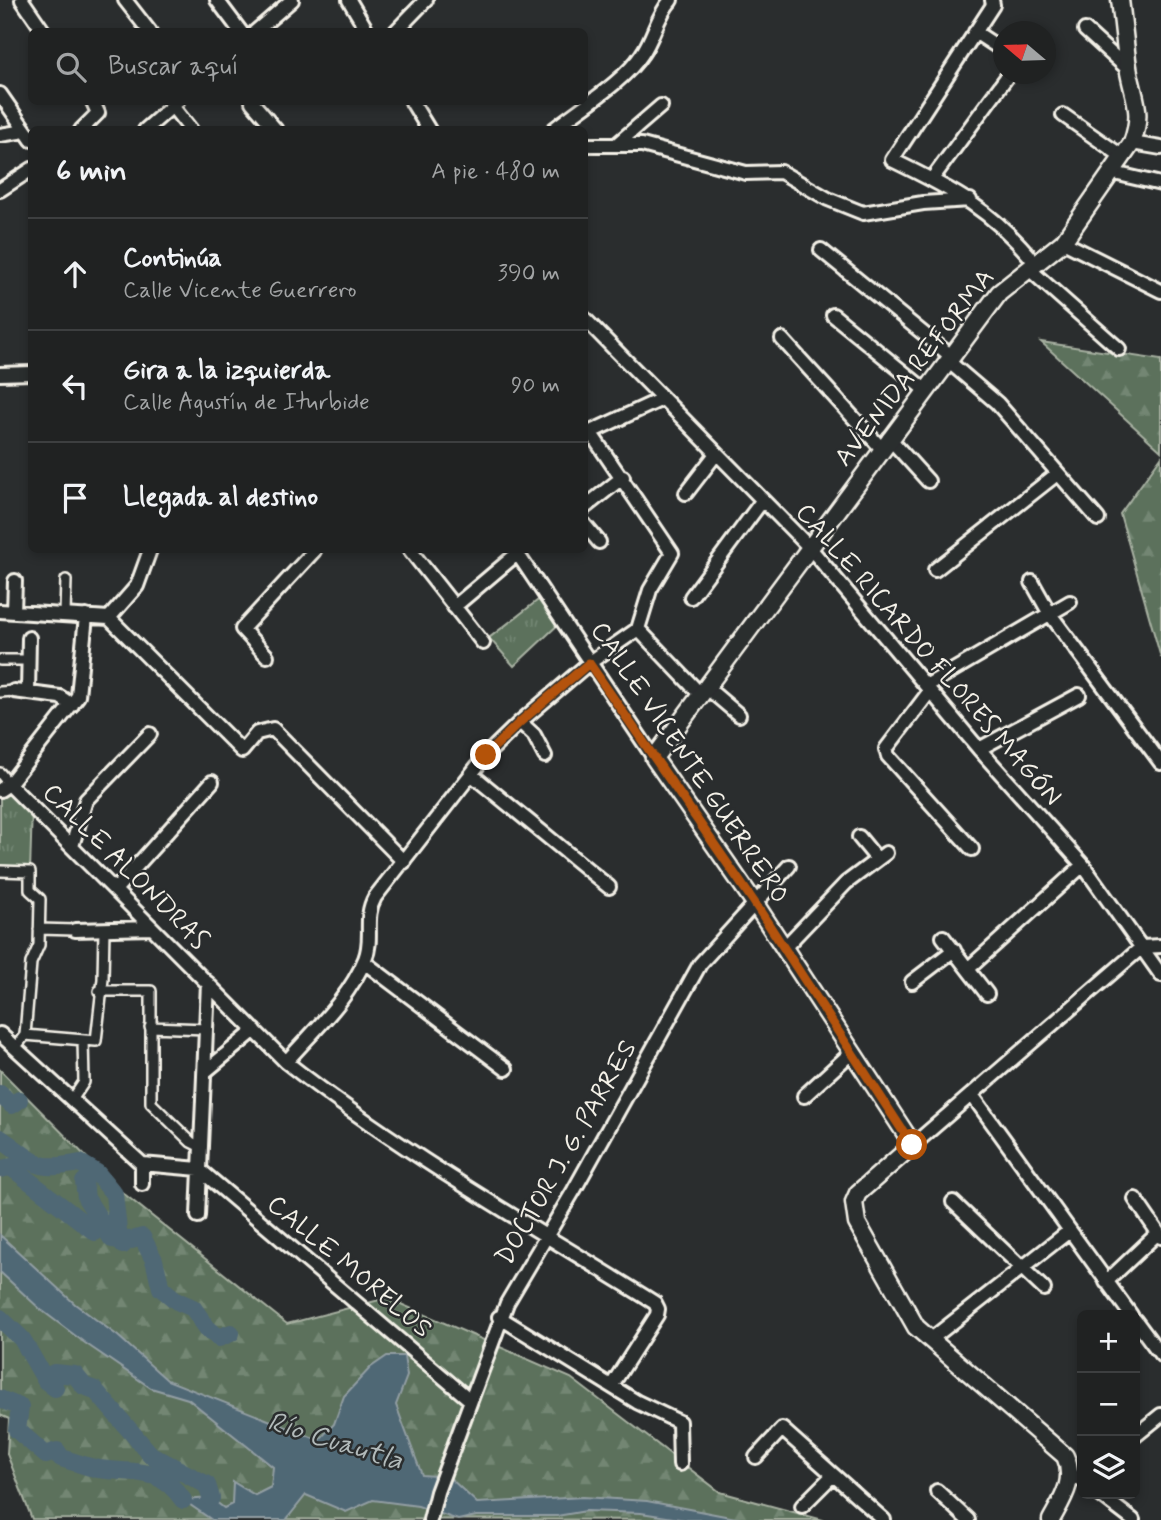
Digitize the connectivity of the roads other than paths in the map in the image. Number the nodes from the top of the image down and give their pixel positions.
1 (22, 0) edge
2 (125, 0) edge
3 (217, 0) edge
4 (292, 0) edge
5 (349, 0) edge
6 (426, 0) edge
7 (671, 0) edge
8 (992, 0) edge
9 (1120, 0) edge
10 (41, 28) edge
11 (147, 28) edge
12 (238, 28) edge
13 (260, 28) edge
14 (366, 28) edge
15 (399, 28) edge
16 (1085, 30) dead end
17 (975, 32) junction
18 (993, 44) edge
19 (1129, 70) junction
20 (1002, 84) edge
21 (0, 94) edge
22 (588, 102) edge
23 (94, 105) edge
24 (173, 105) edge
25 (175, 105) edge
26 (255, 105) edge
27 (414, 105) edge
28 (584, 105) edge
29 (661, 106) dead end
30 (1063, 115) dead end
31 (85, 126) edge
32 (149, 126) edge
33 (188, 126) edge
34 (273, 126) edge
35 (427, 126) edge
36 (558, 126) edge
37 (0, 135) edge
38 (28, 136) edge
39 (1132, 143) junction
40 (617, 144) junction
41 (588, 145) edge
42 (1161, 148) edge
43 (1123, 157) junction
44 (28, 172) edge
45 (1114, 173) junction
46 (932, 179) junction
47 (1161, 184) edge
48 (0, 190) edge
49 (971, 200) junction
50 (1063, 242) junction
51 (821, 250) dead end
52 (1033, 267) junction
53 (1161, 291) edge
54 (833, 316) dead end
55 (588, 322) edge
56 (782, 339) dead end
57 (1119, 349) dead end
58 (950, 358) junction
59 (28, 373) edge
60 (0, 374) edge
61 (925, 390) junction
62 (662, 400) junction
63 (588, 434) edge
64 (588, 435) edge
65 (885, 444) junction
66 (716, 454) junction
67 (1056, 474) junction
68 (623, 477) junction
69 (928, 481) dead end
70 (686, 493) dead end
71 (762, 501) junction
72 (588, 505) edge
73 (1098, 519) dead end
74 (588, 529) edge
75 (599, 542) dead end
76 (810, 548) junction
77 (149, 553) edge
78 (313, 553) edge
79 (412, 553) edge
80 (515, 553) edge
81 (518, 553) edge
82 (935, 570) dead end
83 (66, 580) dead end
84 (15, 581) dead end
85 (1032, 582) dead end
86 (691, 597) dead end
87 (1070, 602) dead end
88 (454, 607) junction
89 (0, 611) edge
90 (14, 612) junction
91 (65, 614) junction
92 (1050, 614) junction
93 (86, 616) junction
94 (109, 618) junction
95 (638, 629) junction
96 (29, 638) dead end
97 (483, 643) dead end
98 (267, 656) dead end
99 (0, 660) edge
100 (28, 660) junction
101 (589, 663) junction
102 (928, 689) junction
103 (14, 691) joint
104 (704, 691) junction
105 (0, 692) edge
106 (28, 693) junction
107 (1079, 695) dead end
108 (72, 705) junction
109 (740, 715) dead end
110 (520, 722) junction
111 (149, 734) dead end
112 (979, 749) junction
113 (545, 755) dead end
114 (654, 758) junction
115 (1161, 763) edge
116 (0, 773) edge
117 (471, 774) junction
118 (212, 782) dead end
119 (5, 787) edge
120 (859, 837) dead end
121 (72, 846) junction
122 (972, 849) dead end
123 (404, 862) junction
124 (1083, 865) junction
125 (789, 866) dead end
126 (0, 871) edge
127 (610, 887) dead end
128 (115, 890) junction
129 (754, 902) junction
130 (152, 928) junction
131 (39, 929) junction
132 (104, 929) junction
133 (75, 930) joint
134 (943, 937) dead end
135 (1161, 946) edge
136 (1142, 947) junction
137 (783, 948) junction
138 (954, 950) junction
139 (364, 962) junction
140 (968, 969) junction
141 (1161, 975) edge
142 (912, 982) dead end
143 (208, 983) junction
144 (99, 991) junction
145 (987, 994) dead end
146 (150, 1027) junction
147 (207, 1029) junction
148 (255, 1030) junction
149 (0, 1034) edge
150 (25, 1035) junction
151 (82, 1040) junction
152 (15, 1048) junction
153 (851, 1053) junction
154 (286, 1062) junction
155 (506, 1069) dead end
156 (206, 1071) junction
157 (971, 1095) junction
158 (804, 1096) dead end
159 (72, 1100) junction
160 (912, 1145) junction
161 (201, 1147) junction
162 (142, 1164) junction
163 (199, 1169) junction
164 (142, 1184) dead end
165 (1135, 1199) dead end
166 (953, 1202) dead end
167 (198, 1216) dead end
168 (1068, 1232) junction
169 (546, 1235) junction
170 (1159, 1235) edge
171 (1022, 1269) junction
172 (1106, 1282) junction
173 (1044, 1289) dead end
174 (1127, 1310) edge
175 (499, 1317) junction
176 (1140, 1327) edge
177 (930, 1340) junction
178 (1161, 1354) edge
179 (612, 1385) junction
180 (470, 1400) junction
181 (1161, 1415) edge
182 (1140, 1432) edge
183 (756, 1457) dead end
184 (680, 1464) dead end
185 (1077, 1474) edge
186 (833, 1475) junction
187 (1077, 1480) edge
188 (937, 1491) dead end
189 (1106, 1499) edge
190 (802, 1506) dead end
191 (430, 1520) edge
192 (884, 1520) edge
193 (968, 1520) edge
194 (1051, 1520) edge
195 (1133, 1520) edge

1 - 10 street
2 - 11 street
3 - 12 street
4 - 13 street
5 - 14 street
6 - 15 street
7 - 22 street
8 - 17 street
9 - 19 street, AVENIDA REFORMA
16 - 19 street
17 - 18 street
17 - 46 street
19 - 39 street, AVENIDA REFORMA
20 - 46 street
21 - 38 street
23 - 31 street
24 - 32 street
25 - 33 street
26 - 34 street
27 - 35 street
28 - 36 street
29 - 40 street
30 - 43 street
37 - 38 street
39 - 42 street
39 - 43 street, AVENIDA REFORMA
40 - 41 street
40 - 49 street
43 - 45 street, AVENIDA REFORMA
44 - 48 street
45 - 47 street
45 - 50 street, AVENIDA REFORMA
46 - 49 street
49 - 52 street
50 - 52 street, AVENIDA REFORMA
50 - 53 street
51 - 58 street
52 - 57 street
52 - 58 street, AVENIDA REFORMA
54 - 61 street
55 - 62 street, CALLE RICARDO FLORES MAGÓN
56 - 65 street
58 - 61 street, AVENIDA REFORMA
58 - 67 street
59 - 60 street
61 - 65 street, AVENIDA REFORMA
62 - 63 street
62 - 66 street, CALLE RICARDO FLORES MAGÓN
64 - 68 street
65 - 69 street
65 - 76 street, AVENIDA REFORMA
66 - 70 street
66 - 71 street, CALLE RICARDO FLORES MAGÓN
67 - 73 street
67 - 82 street
68 - 72 street
68 - 95 street
71 - 76 street, CALLE RICARDO FLORES MAGÓN
71 - 86 street
74 - 75 street
76 - 102 street, CALLE RICARDO FLORES MAGÓN
76 - 104 street, AVENIDA REFORMA
77 - 94 street
78 - 98 street
79 - 88 street
80 - 88 street
81 - 101 street, CALLE VICENTE GUERRERO
83 - 91 street
84 - 90 street
85 - 92 street
87 - 92 street
88 - 97 street
89 - 90 street
90 - 91 street
91 - 93 street
92 - 102 street
92 - 115 street
93 - 94 street
93 - 108 street
94 - 123 street
95 - 101 street
95 - 104 street
96 - 100 street
99 - 100 street
100 - 106 street
101 - 110 street
101 - 114 street, CALLE VICENTE GUERRERO
102 - 112 street, CALLE RICARDO FLORES MAGÓN
102 - 122 street
103 - 105 street
103 - 106 street
104 - 109 street
104 - 114 street, AVENIDA REFORMA
106 - 108 street
107 - 112 street
108 - 119 street
110 - 113 street
110 - 117 street
111 - 121 street
112 - 124 street, CALLE RICARDO FLORES MAGÓN
114 - 129 street, CALLE VICENTE GUERRERO
116 - 119 street
117 - 123 street
117 - 127 street
118 - 128 street
119 - 121 street, CALLE ALONDRAS
120 - 137 street
121 - 128 street, CALLE ALONDRAS
123 - 139 street
124 - 136 street, CALLE RICARDO FLORES MAGÓN
124 - 140 street
125 - 129 street, DOCTOR J. G. PARRES
126 - 131 street
128 - 130 street, CALLE ALONDRAS
129 - 137 street, CALLE VICENTE GUERRERO
129 - 169 street, DOCTOR J. G. PARRES
130 - 132 street
130 - 143 street, CALLE ALONDRAS
131 - 133 street
131 - 150 street
132 - 133 street
132 - 144 street
134 - 138 street
135 - 136 street
136 - 141 street, CALLE RICARDO FLORES MAGÓN
136 - 157 street
137 - 153 street, CALLE VICENTE GUERRERO
138 - 140 street
138 - 142 street
139 - 154 street
139 - 155 street
140 - 145 street
143 - 147 street, CALLE ALONDRAS
143 - 148 street, CALLE ALONDRAS
144 - 146 street
144 - 151 street
146 - 147 street
146 - 161 street
147 - 156 street, CALLE ALONDRAS
148 - 154 street, CALLE ALONDRAS
148 - 156 street
149 - 152 street
150 - 151 street
150 - 152 street
151 - 159 street
152 - 159 street
153 - 158 street
153 - 160 street, CALLE VICENTE GUERRERO
154 - 169 street, CALLE ALONDRAS
156 - 161 street, CALLE ALONDRAS
157 - 160 street
157 - 168 street
159 - 162 street
160 - 177 street
161 - 163 street, CALLE ALONDRAS
162 - 163 street
162 - 164 street
163 - 167 street, CALLE ALONDRAS
163 - 180 street, CALLE MORELOS
165 - 170 street
166 - 171 street
168 - 171 street
168 - 172 street
169 - 175 street, DOCTOR J. G. PARRES
169 - 179 street, CALLE ALONDRAS
170 - 172 street
171 - 173 street
171 - 177 street
172 - 174 street
175 - 179 street
175 - 180 street, DOCTOR J. G. PARRES
176 - 178 street
177 - 185 street
179 - 184 street
180 - 191 street, DOCTOR J. G. PARRES
181 - 182 street
183 - 186 street
186 - 190 street
186 - 192 street
187 - 194 street
188 - 193 street
189 - 195 street

